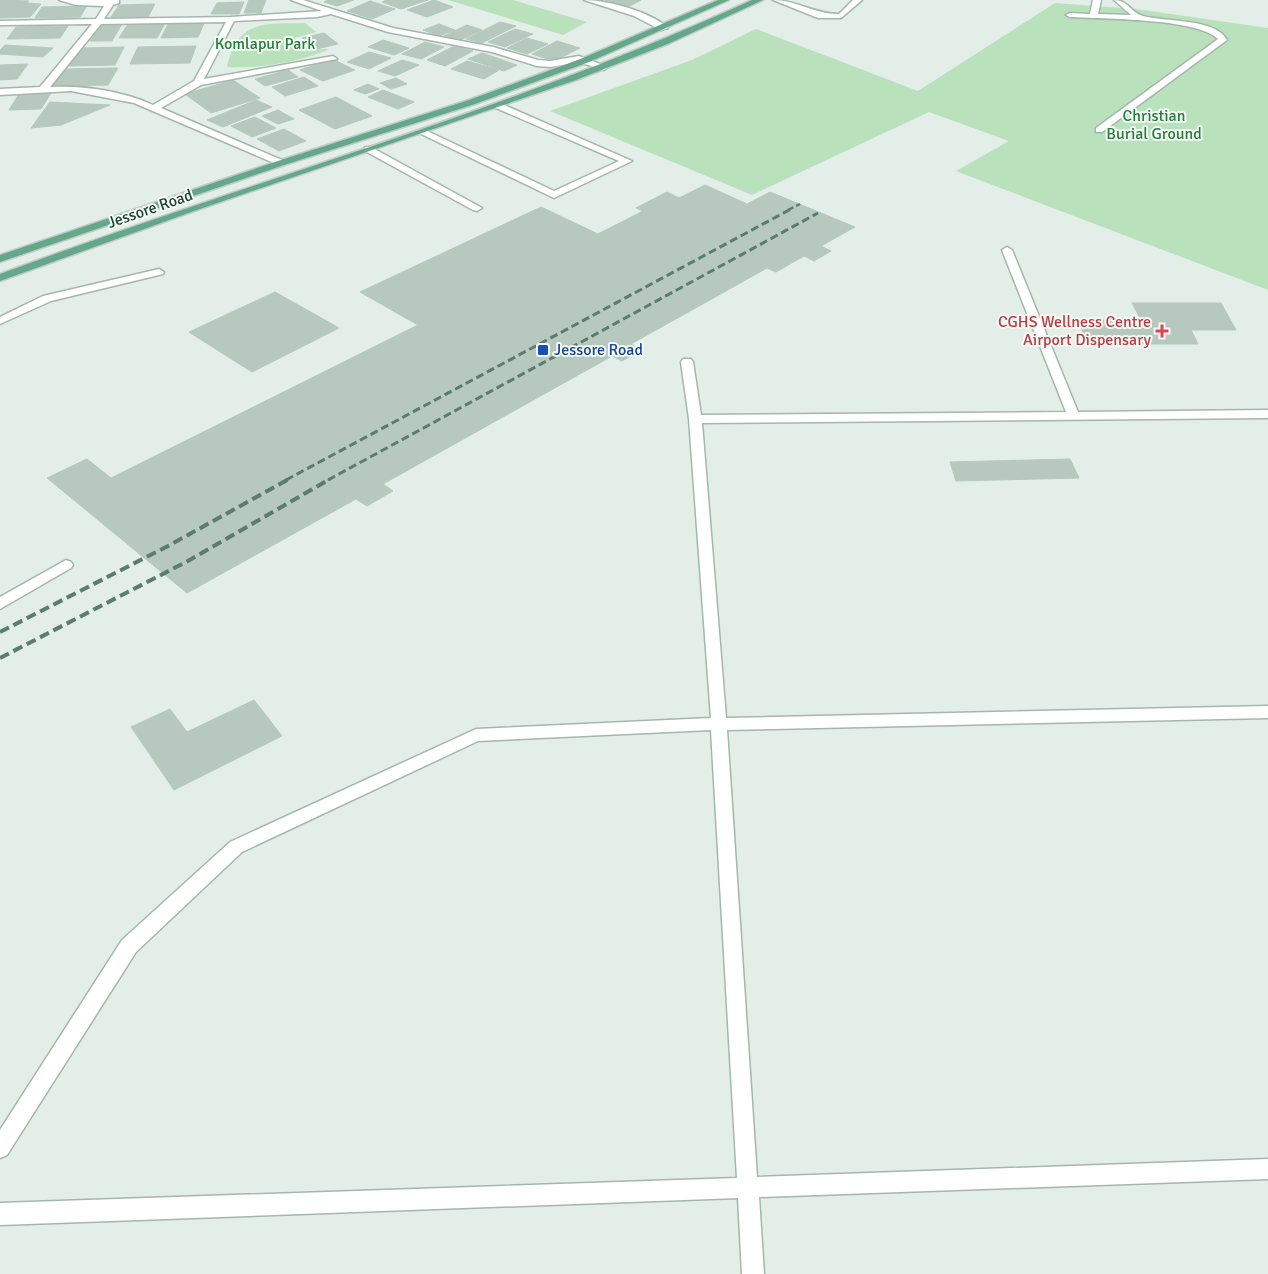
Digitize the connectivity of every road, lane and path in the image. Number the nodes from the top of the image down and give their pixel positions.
1 (63, 0) edge
2 (295, 0) edge
3 (588, 0) edge
4 (725, 0) edge
5 (759, 0) edge
6 (777, 0) edge
7 (858, 0) edge
8 (1097, 0) edge
9 (1118, 0) edge
10 (114, 2) edge
11 (332, 11) junction
12 (1070, 15) dead end
13 (1094, 16) junction
14 (231, 19) junction
15 (1142, 20) junction
16 (99, 21) junction
17 (0, 23) edge
18 (664, 28) junction
19 (333, 59) dead end
20 (586, 60) junction
21 (604, 67) junction
22 (198, 83) junction
23 (43, 89) junction
24 (0, 92) edge
25 (499, 106) junction
26 (154, 108) junction
27 (1099, 130) dead end
28 (422, 132) junction
29 (368, 149) junction
30 (281, 163) junction
31 (477, 208) dead end
32 (1007, 250) dead end
33 (0, 259) edge
34 (159, 272) dead end
35 (0, 278) edge
36 (0, 321) edge
37 (687, 362) dead end
38 (1268, 414) edge
39 (1073, 415) junction
40 (695, 419) junction
41 (66, 566) dead end
42 (0, 604) edge
43 (1268, 712) edge
44 (719, 724) junction
45 (0, 1148) edge
46 (1268, 1168) edge
47 (749, 1186) junction
48 (0, 1214) edge
49 (753, 1274) edge

1 - 10 street
2 - 11 street
3 - 18 street
4 - 18 main road, Jessore Road
5 - 21 main road, Jessore Road
6 - 7 street
8 - 13 street
9 - 15 street
10 - 16 street
11 - 14 street
11 - 20 street
12 - 13 street
13 - 15 street
14 - 16 street
14 - 22 street
15 - 27 street
16 - 17 street
16 - 23 street
18 - 20 main road, Jessore Road
19 - 22 street
20 - 21 street
20 - 30 main road, Jessore Road
21 - 25 main road, Jessore Road
22 - 26 street
23 - 24 street
23 - 26 street
25 - 28 main road, Jessore Road
25 - 28 street
26 - 30 street
28 - 29 main road, Jessore Road
29 - 31 street
29 - 35 main road, Jessore Road
30 - 33 main road, Jessore Road
32 - 39 street
34 - 36 street
37 - 40 street
38 - 39 street
39 - 40 street
40 - 44 street
41 - 42 street
43 - 44 street
44 - 45 street
44 - 47 street
46 - 47 street
47 - 48 street
47 - 49 street

